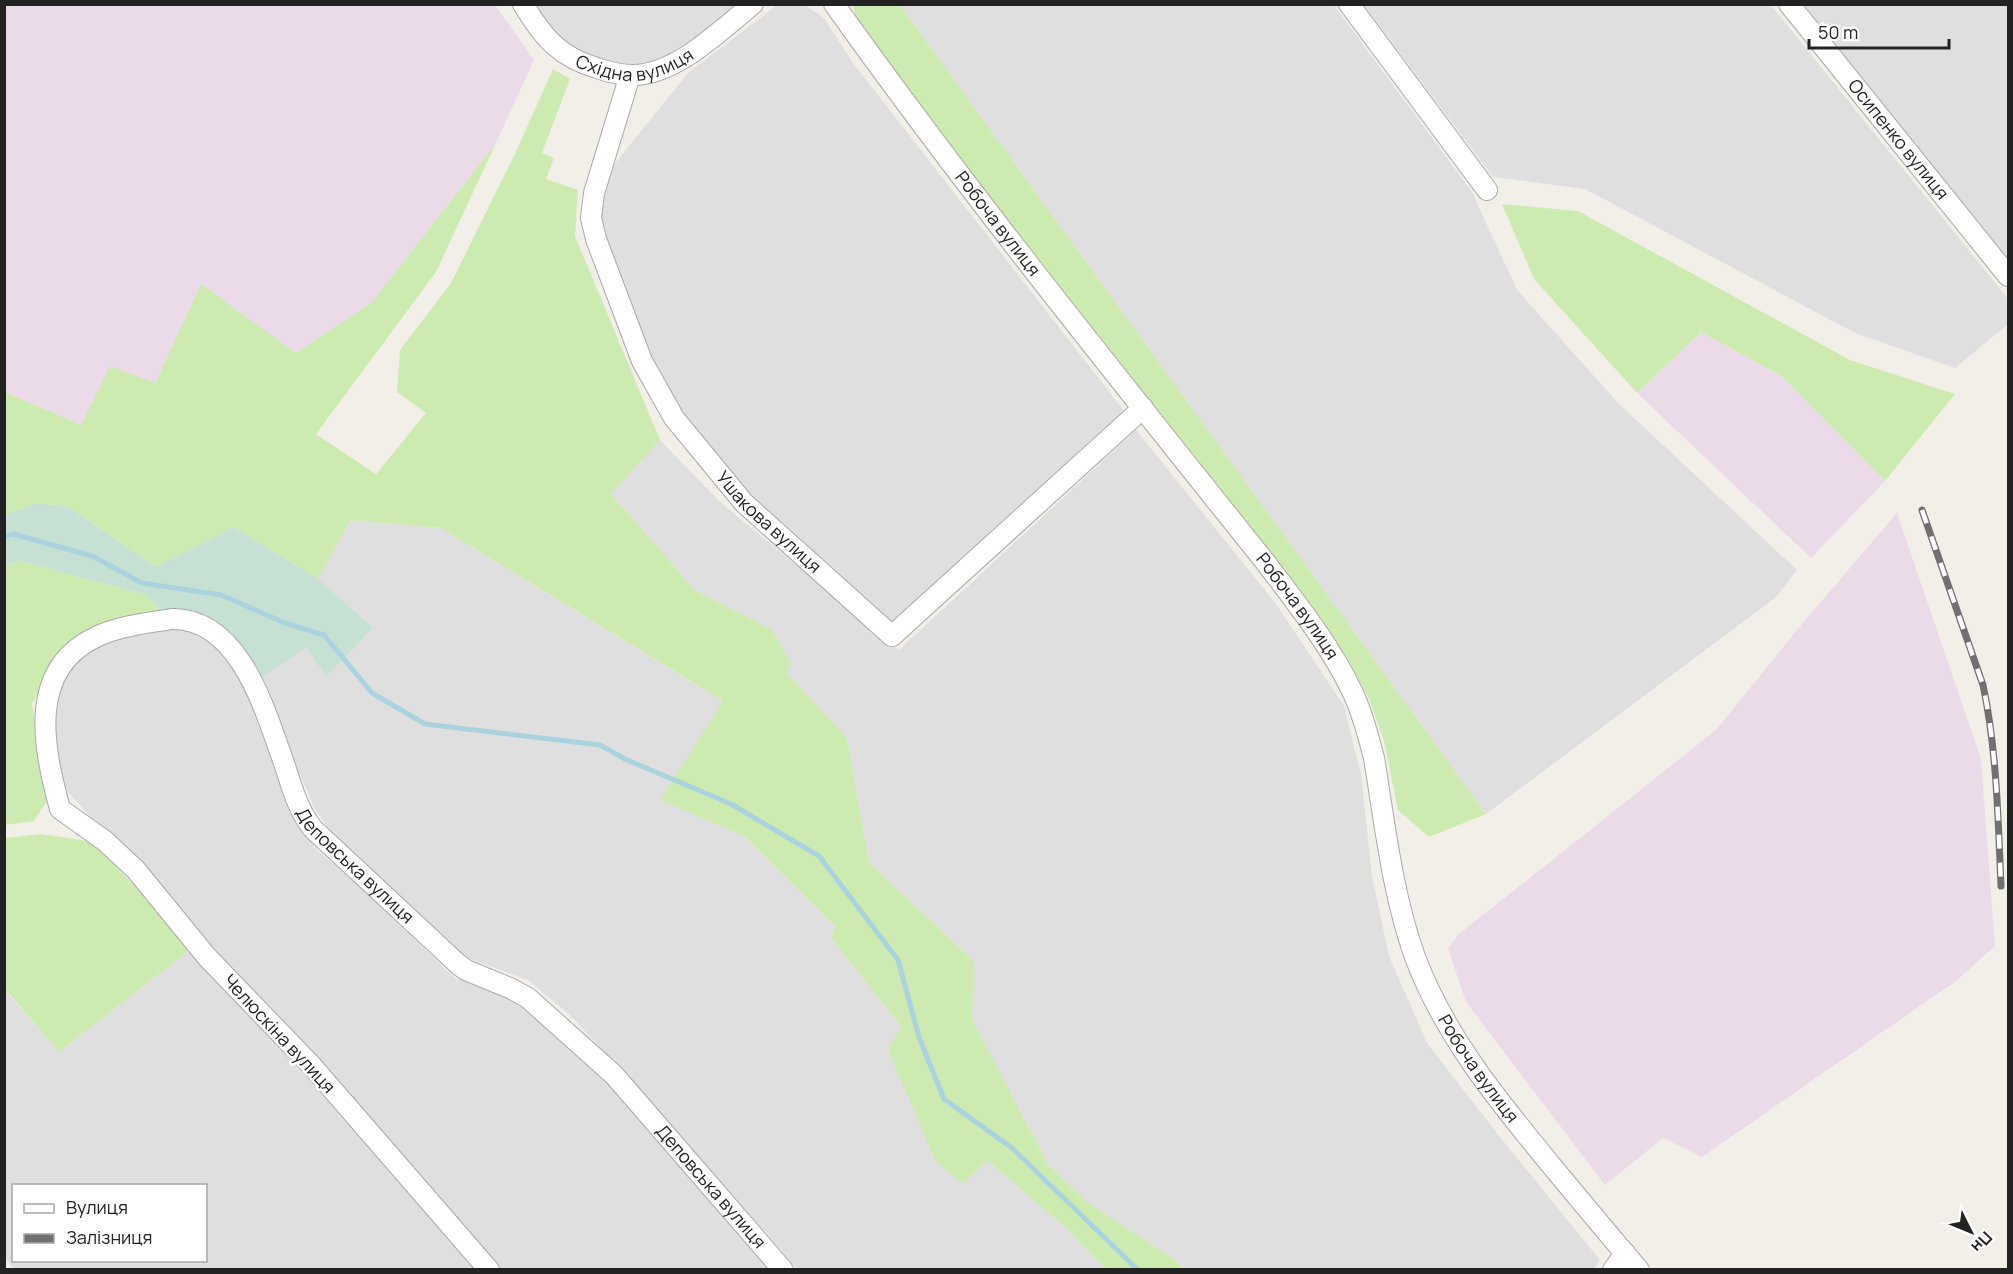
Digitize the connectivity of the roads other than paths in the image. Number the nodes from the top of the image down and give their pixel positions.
1 (523, 4) edge
2 (753, 4) edge
3 (834, 4) edge
4 (1349, 4) edge
5 (1789, 4) edge
6 (630, 75) junction
7 (1487, 190) dead end
8 (2008, 276) edge
9 (1143, 408) junction
10 (60, 809) joint
11 (1625, 1253) junction
12 (489, 1269) edge
13 (783, 1269) edge
14 (1613, 1269) edge
15 (1638, 1269) edge

1 - 6 street, Східна вулиця
2 - 6 street, Східна вулиця
3 - 9 street, Робоча вулиця
4 - 7 street
5 - 8 street, Осипенко вулиця
6 - 9 street, Ушакова вулиця
9 - 11 street, Робоча вулиця
10 - 12 street, Челюскіна вулиця
10 - 13 street, Деповська вулиця
11 - 14 street
11 - 15 street, Робоча вулиця

